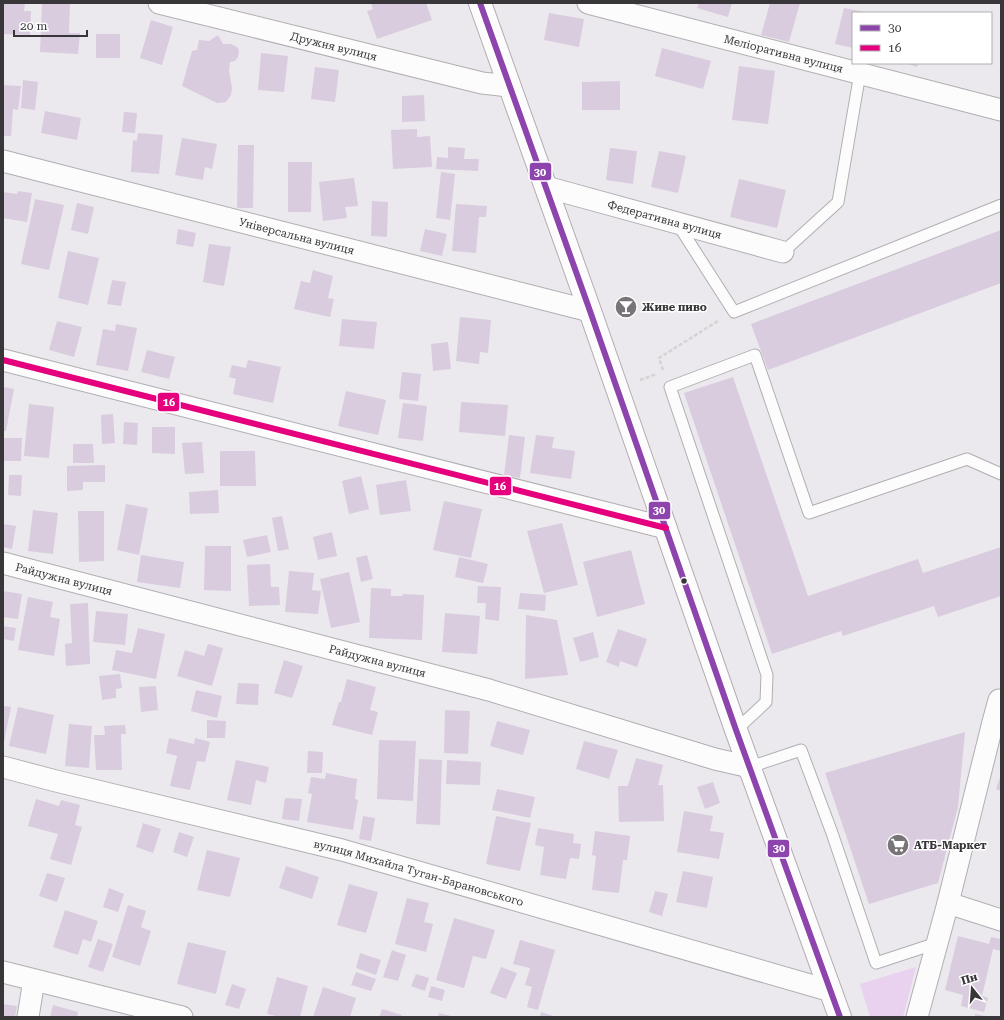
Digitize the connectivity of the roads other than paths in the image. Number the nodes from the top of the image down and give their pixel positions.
1 (159, 3) edge
2 (480, 3) edge
3 (588, 3) edge
4 (860, 73) junction
5 (510, 86) junction
6 (1001, 110) edge
7 (3, 161) edge
8 (546, 187) junction
9 (1001, 205) edge
10 (676, 223) junction
11 (783, 252) joint
12 (590, 311) junction
13 (3, 360) edge
14 (1001, 474) edge
15 (666, 528) junction
16 (3, 563) edge
17 (1000, 700) edge
18 (997, 723) edge
19 (736, 730) junction
20 (3, 767) edge
21 (750, 767) junction
22 (948, 903) junction
23 (1001, 920) edge
24 (937, 943) junction
25 (3, 972) edge
26 (34, 980) junction
27 (831, 991) junction
28 (28, 1017) edge
29 (182, 1017) edge
30 (840, 1017) edge
31 (916, 1017) edge

1 - 5 street, Дружня вулиця
2 - 5 main road
3 - 4 street, Меліоративна вулиця
4 - 6 street, Меліоративна вулиця
4 - 11 lane
5 - 8 main road
7 - 12 street, Універсальна вулиця
8 - 10 street, Федеративна вулиця
8 - 12 main road
9 - 10 lane
10 - 11 street, Федеративна вулиця
12 - 15 main road
13 - 15 street
14 - 19 lane
15 - 19 main road
16 - 21 street, Райдужна вулиця
17 - 18 street
18 - 22 street
19 - 21 main road
20 - 27 street, вулиця Михайла Туган-Барановського
21 - 24 lane
21 - 27 main road
22 - 23 street
22 - 24 street
24 - 31 street
25 - 26 street
26 - 28 street
26 - 29 street
27 - 30 main road

